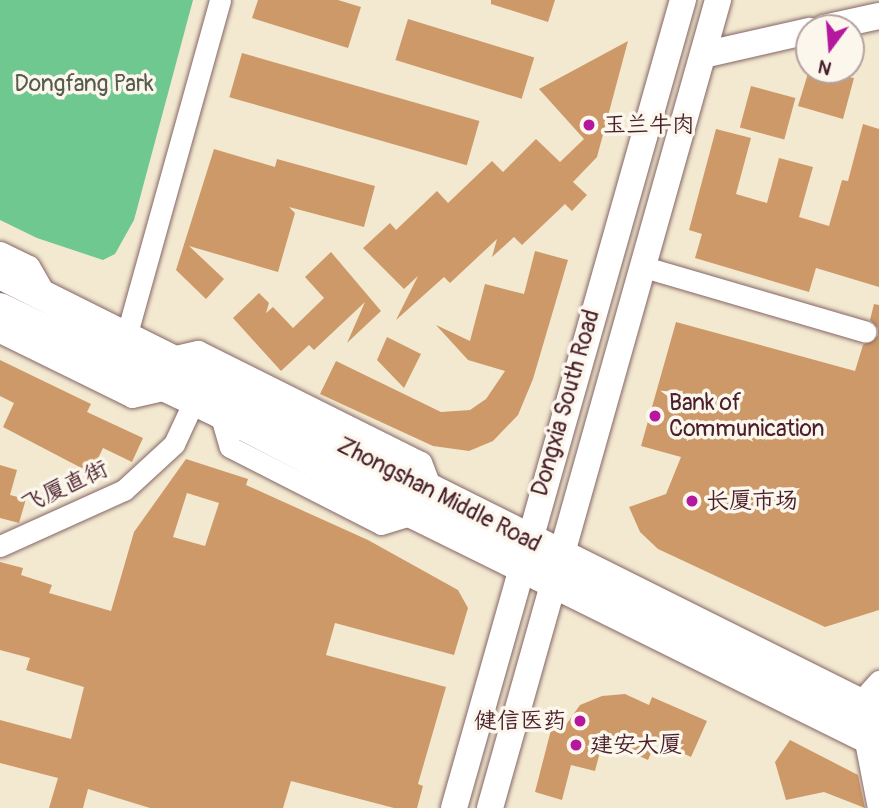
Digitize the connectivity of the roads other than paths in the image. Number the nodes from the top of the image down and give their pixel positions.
1 (220, 0) edge
2 (683, 0) edge
3 (718, 0) edge
4 (795, 35) edge
5 (703, 55) junction
6 (0, 252) edge
7 (641, 266) junction
8 (0, 274) edge
9 (47, 298) junction
10 (0, 308) edge
11 (0, 332) edge
12 (866, 332) dead end
13 (126, 337) junction
14 (194, 401) junction
15 (423, 503) junction
16 (0, 546) edge
17 (524, 552) junction
18 (558, 569) junction
19 (879, 681) edge
20 (870, 724) edge
21 (454, 808) edge
22 (490, 808) edge
23 (878, 808) edge

1 - 13 street
2 - 17 street, Dongxia South Road
3 - 5 street, Dongxia South Road
4 - 5 street
5 - 7 street, Dongxia South Road
6 - 9 street
7 - 12 street
7 - 18 street, Dongxia South Road
8 - 9 main road, Zhongshan Middle Road
9 - 13 main road, Zhongshan Middle Road
10 - 14 main road, Zhongshan Middle Road
11 - 14 street
13 - 15 main road, Zhongshan Middle Road
14 - 15 main road, Zhongshan Middle Road
14 - 16 street, 飞厦直街
15 - 17 main road, Zhongshan Middle Road
17 - 18 main road, Zhongshan Middle Road
17 - 21 street, Dongxia South Road
18 - 20 main road, Zhongshan Middle Road
18 - 22 street, Dongxia South Road
19 - 20 street
20 - 23 street

